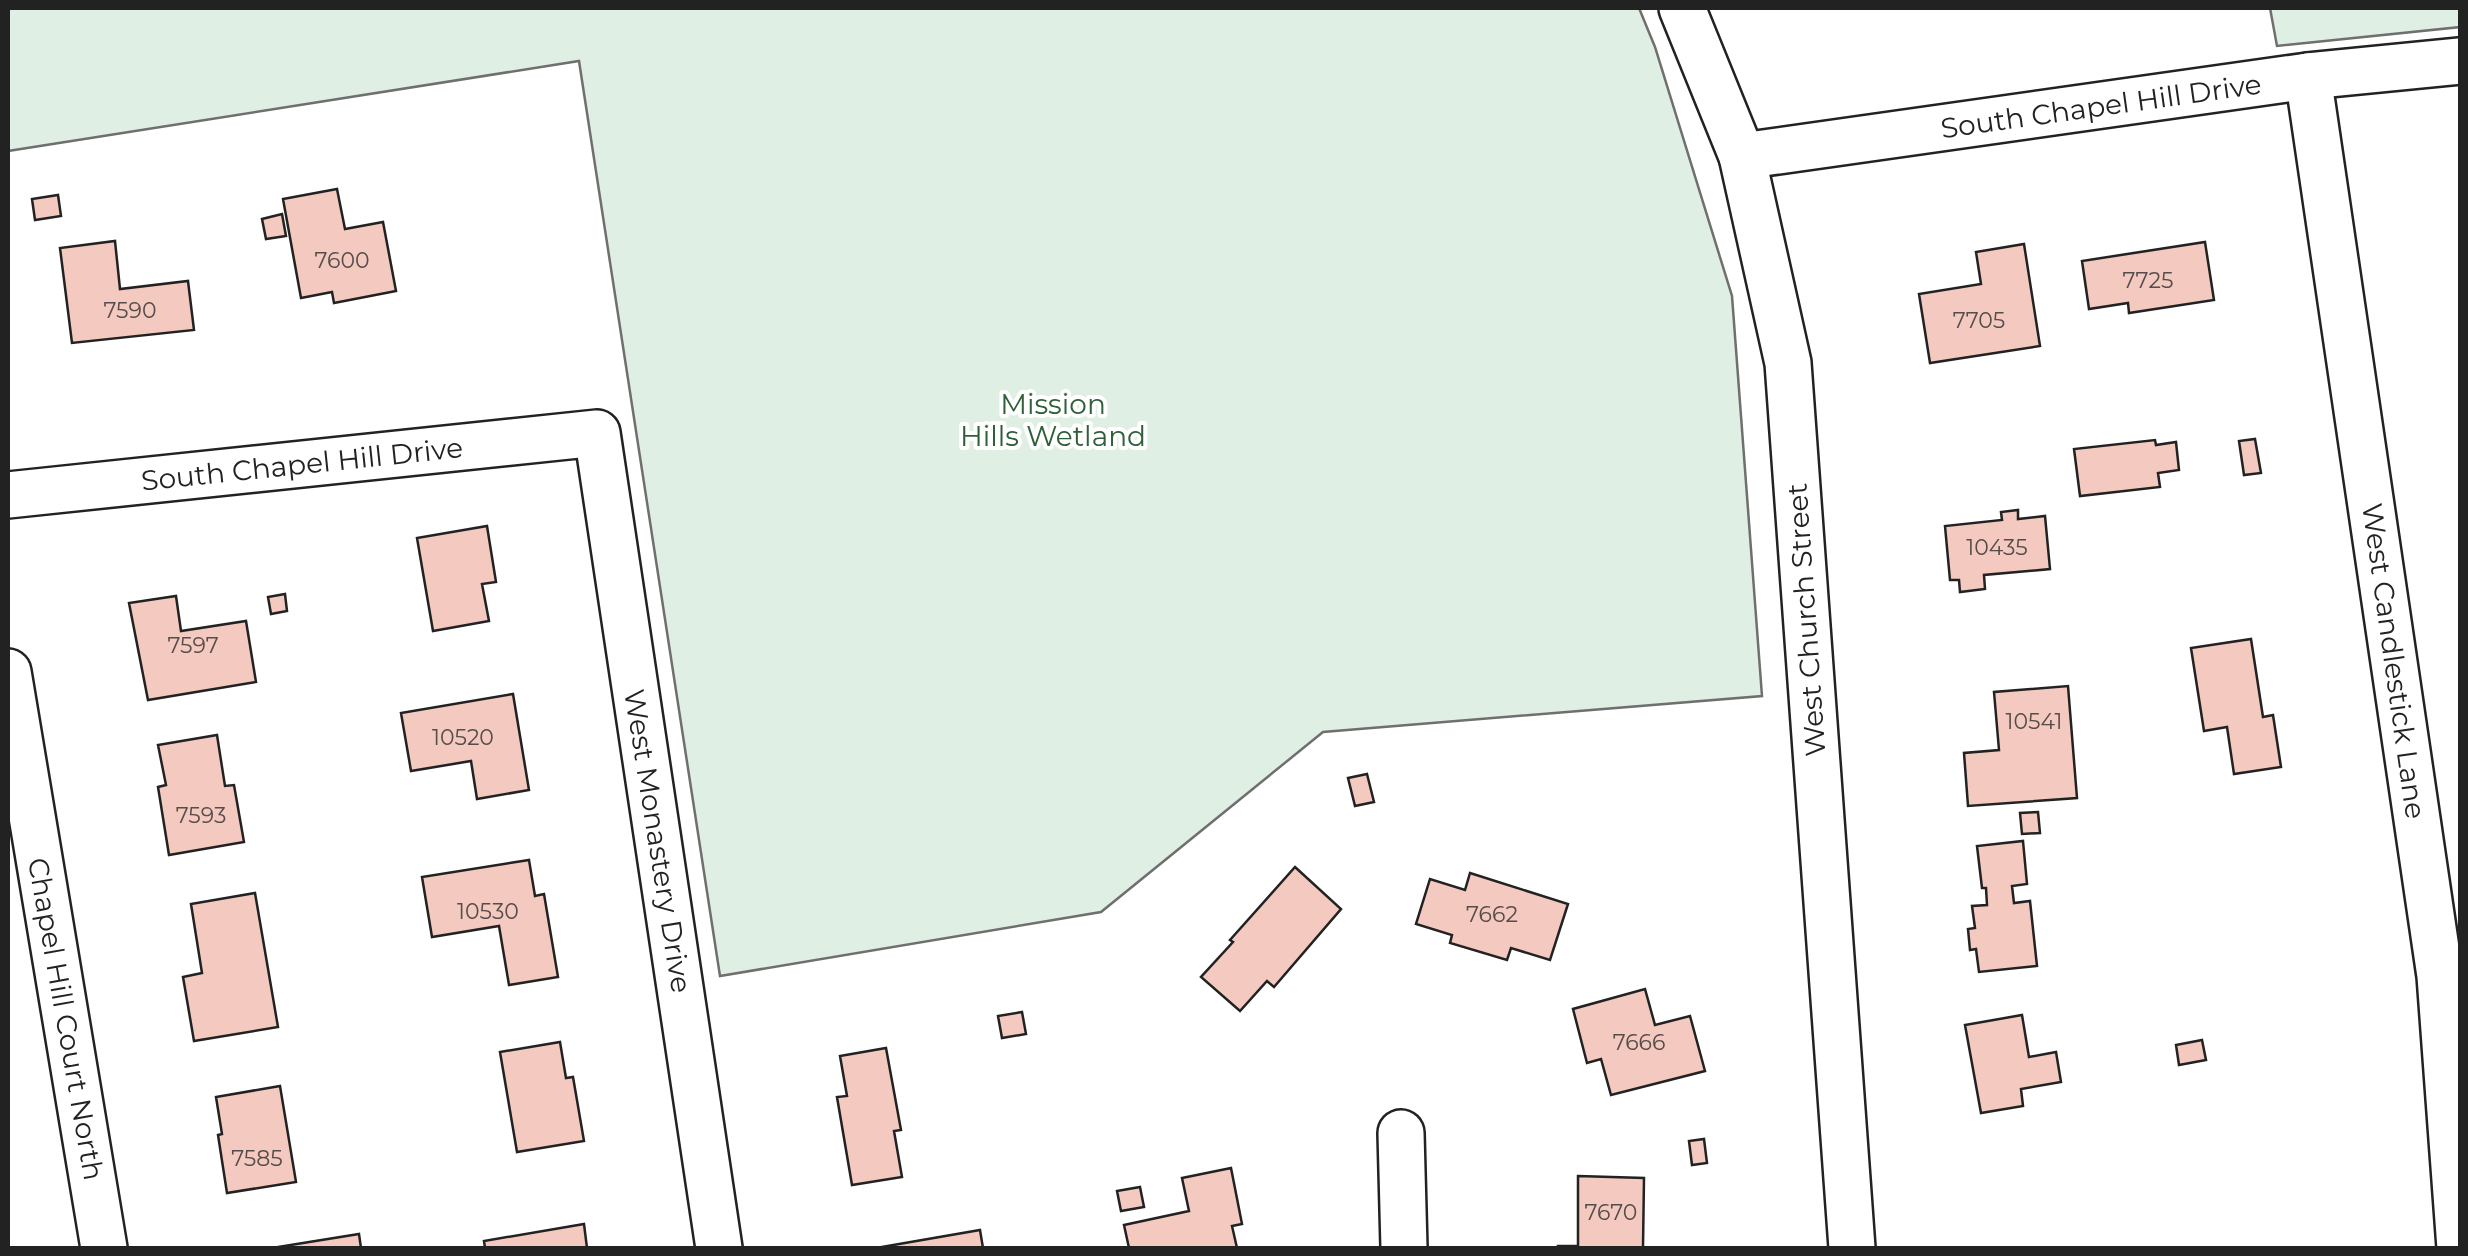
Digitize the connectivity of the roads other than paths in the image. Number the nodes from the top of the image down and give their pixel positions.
1 (1682, 8) edge
2 (2460, 61) edge
3 (2308, 76) junction
4 (1742, 156) junction
5 (597, 433) joint
6 (8, 495) edge
7 (8, 672) edge
8 (1402, 1133) dead end
9 (104, 1248) edge
10 (720, 1248) edge
11 (1404, 1248) edge
12 (1852, 1248) edge
13 (2460, 1248) edge

1 - 4 street, West Church Street
2 - 3 street, South Chapel Hill Drive
3 - 4 street, South Chapel Hill Drive
3 - 13 street, West Candlestick Lane
4 - 12 street, West Church Street
5 - 6 street, South Chapel Hill Drive
5 - 10 street, West Monastery Drive
7 - 9 street, Chapel Hill Court North
8 - 11 street

